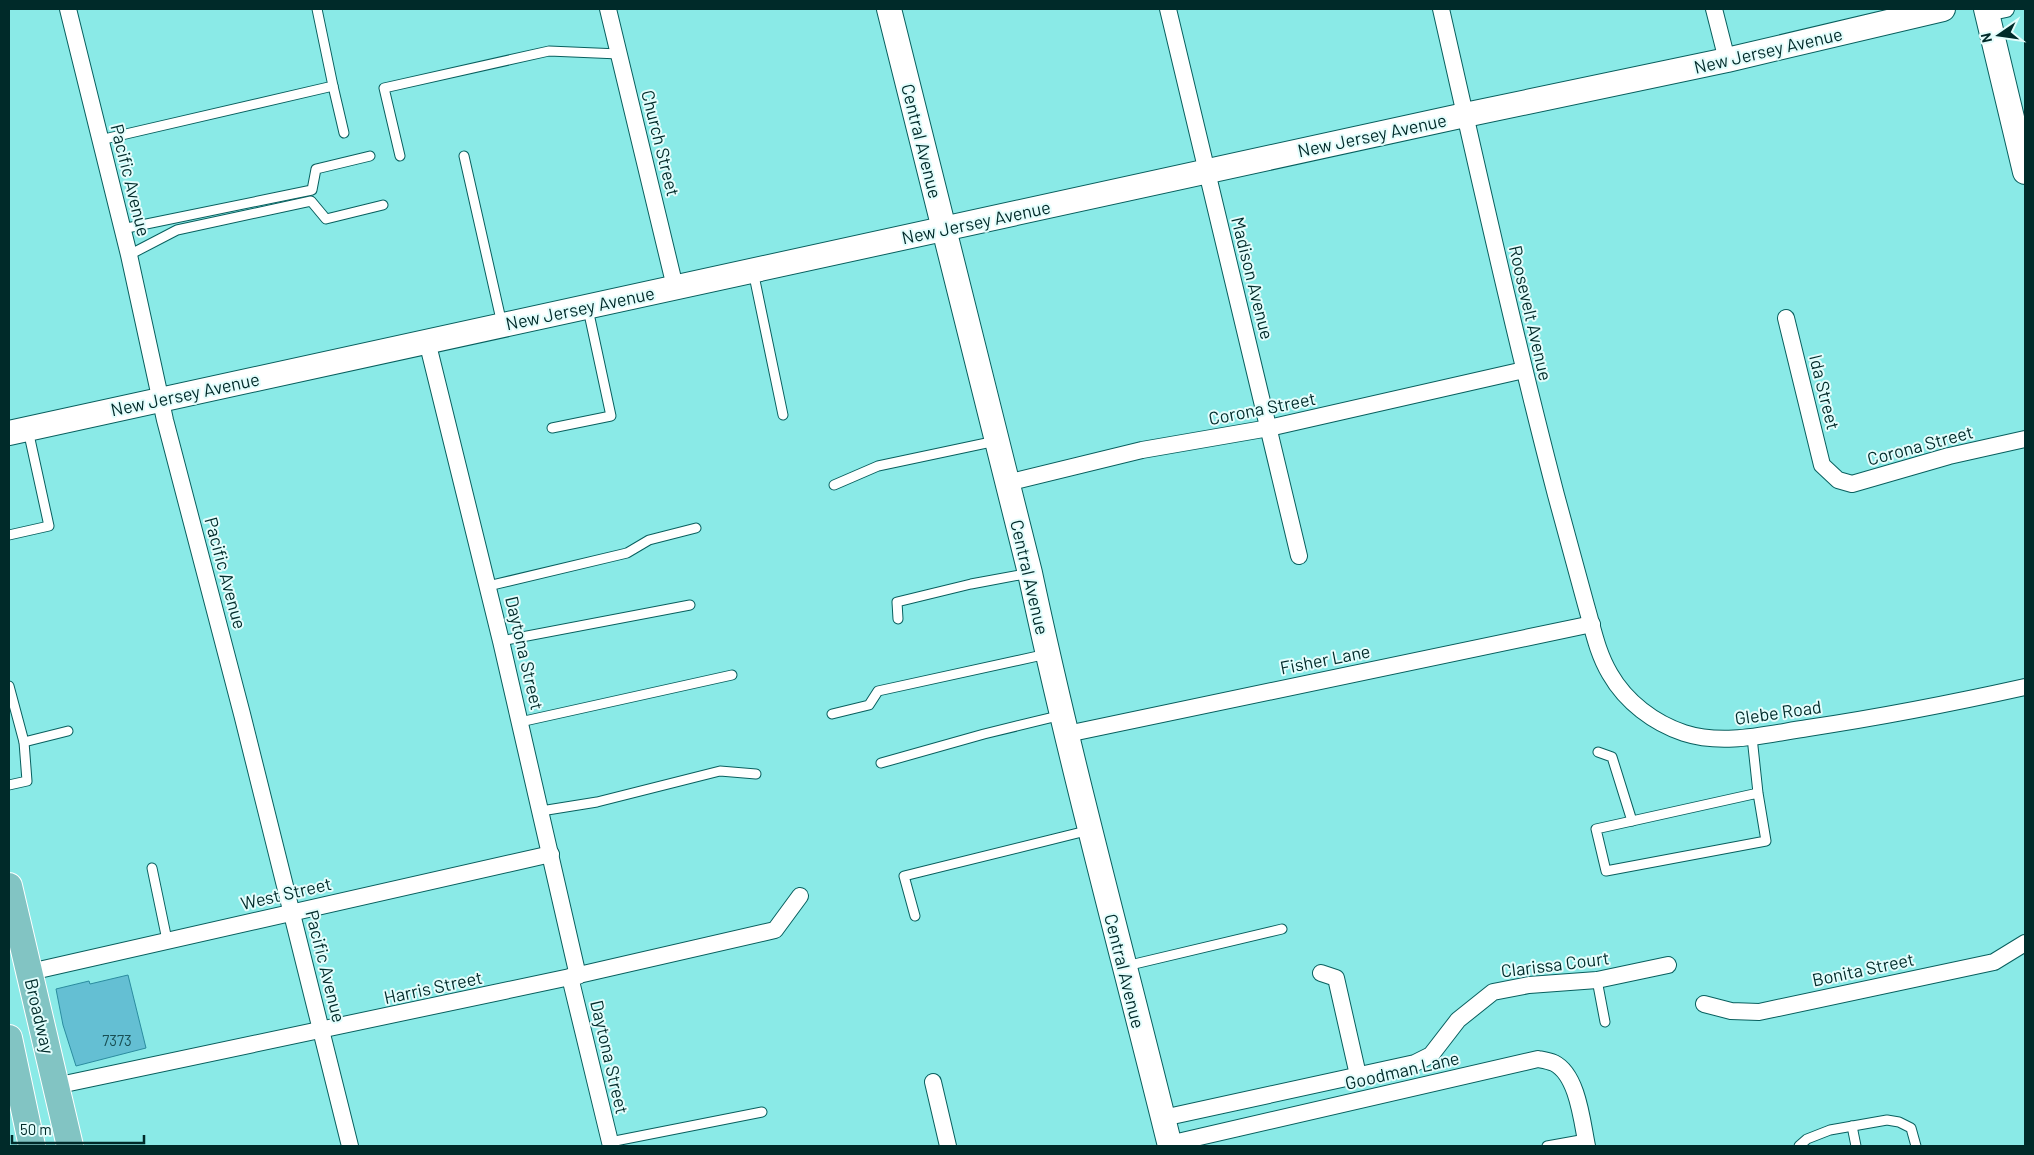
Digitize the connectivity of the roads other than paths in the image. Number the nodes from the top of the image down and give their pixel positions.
1 (68, 9) edge
2 (317, 9) edge
3 (608, 9) edge
4 (889, 9) edge
5 (1168, 9) edge
6 (1441, 9) edge
7 (1714, 9) edge
8 (1943, 9) edge
9 (1993, 10) edge
10 (619, 54) junction
11 (1727, 60) junction
12 (333, 86) junction
13 (1465, 115) junction
14 (344, 133) dead end
15 (100, 140) junction
16 (370, 156) dead end
17 (400, 156) dead end
18 (464, 156) dead end
19 (1207, 172) junction
20 (2025, 172) edge
21 (383, 205) dead end
22 (122, 229) junction
23 (944, 229) junction
24 (129, 255) junction
25 (753, 270) junction
26 (675, 287) junction
27 (587, 306) junction
28 (1786, 318) dead end
29 (502, 325) junction
30 (427, 341) junction
31 (1524, 370) junction
32 (160, 400) junction
33 (783, 415) dead end
34 (552, 428) dead end
35 (1269, 428) junction
36 (18, 430) edge
37 (2025, 439) edge
38 (996, 441) junction
39 (1829, 472) joint
40 (1007, 483) junction
41 (834, 485) dead end
42 (696, 528) dead end
43 (9, 535) edge
44 (1299, 556) dead end
45 (1030, 573) junction
46 (488, 586) junction
47 (690, 605) dead end
48 (898, 619) dead end
49 (1592, 624) junction
50 (501, 641) junction
51 (1047, 654) junction
52 (732, 675) dead end
53 (9, 686) edge
54 (2025, 687) edge
55 (832, 714) dead end
56 (520, 722) junction
57 (1065, 724) junction
58 (68, 731) dead end
59 (1752, 737) junction
60 (24, 742) junction
61 (1598, 752) dead end
62 (881, 763) dead end
63 (756, 774) dead end
64 (9, 785) edge
65 (1758, 793) junction
66 (541, 811) junction
67 (1632, 821) junction
68 (1090, 830) junction
69 (551, 854) junction
70 (152, 868) dead end
71 (9, 886) edge
72 (800, 896) dead end
73 (292, 913) junction
74 (915, 916) dead end
75 (1282, 929) dead end
76 (167, 940) junction
77 (2025, 943) edge
78 (1668, 966) dead end
79 (1123, 967) junction
80 (30, 972) junction
81 (1321, 973) dead end
82 (574, 977) junction
83 (1597, 980) junction
84 (1704, 1004) dead end
85 (1605, 1022) dead end
86 (321, 1031) junction
87 (10, 1048) edge
88 (1358, 1076) junction
89 (933, 1082) dead end
90 (56, 1086) junction
91 (15, 1093) edge
92 (762, 1112) dead end
93 (1163, 1118) junction
94 (1852, 1126) junction
95 (1586, 1143) edge
96 (610, 1144) edge
97 (1170, 1145) edge
98 (32, 1146) edge
99 (70, 1146) edge
100 (350, 1146) edge
101 (948, 1146) edge
102 (1547, 1146) edge
103 (1799, 1146) edge
104 (1856, 1146) edge
105 (1916, 1146) edge

1 - 15 street, Pacific Avenue
2 - 12 lane
3 - 10 street, Church Street
4 - 23 street, Central Avenue
5 - 19 street, Madison Avenue
6 - 13 street, Roosevelt Avenue
7 - 11 street
8 - 11 street, New Jersey Avenue
9 - 20 street
10 - 17 lane
10 - 26 street, Church Street
11 - 13 street, New Jersey Avenue
12 - 14 lane
12 - 15 lane
13 - 19 street, New Jersey Avenue
13 - 31 street, Roosevelt Avenue
15 - 22 street, Pacific Avenue
16 - 22 lane
18 - 29 lane
19 - 23 street, New Jersey Avenue
19 - 35 street, Madison Avenue
21 - 24 lane
22 - 24 street, Pacific Avenue
23 - 25 street, New Jersey Avenue
23 - 38 street, Central Avenue
24 - 32 street, Pacific Avenue
25 - 26 street, New Jersey Avenue
25 - 33 lane
26 - 27 street, New Jersey Avenue
27 - 29 street, New Jersey Avenue
27 - 34 lane
28 - 39 street, Ida Street
29 - 30 street, New Jersey Avenue
30 - 32 street, New Jersey Avenue
30 - 46 street, Daytona Street
31 - 35 street, Corona Street
31 - 49 street, Roosevelt Avenue
32 - 36 street, New Jersey Avenue
32 - 73 street, Pacific Avenue
35 - 40 street, Corona Street
35 - 44 street, Madison Avenue
36 - 43 lane
37 - 39 street, Corona Street
38 - 40 street, Central Avenue
38 - 41 lane
40 - 45 street, Central Avenue
42 - 46 lane
45 - 48 lane
45 - 51 street, Central Avenue
46 - 50 street, Daytona Street
47 - 50 lane
49 - 57 street, Fisher Lane
49 - 59 street, Glebe Road
50 - 56 street, Daytona Street
51 - 55 lane
51 - 57 street, Central Avenue
52 - 56 lane
53 - 60 lane
54 - 59 street, Glebe Road
56 - 66 street, Daytona Street
57 - 62 lane
57 - 68 street, Central Avenue
58 - 60 lane
59 - 65 lane
60 - 64 lane
61 - 67 lane
63 - 66 lane
65 - 67 lane
65 - 67 lane
66 - 69 street, Daytona Street
68 - 74 lane
68 - 79 street, Central Avenue
69 - 73 street, West Street
69 - 82 street, Daytona Street
70 - 76 lane
71 - 80 main road, Broadway
72 - 82 street, Harris Street
73 - 76 street, West Street
73 - 86 street, Pacific Avenue
75 - 79 lane
76 - 80 street, West Street
77 - 84 street, Bonita Street
78 - 83 street, Clarissa Court
79 - 93 street, Central Avenue
80 - 90 main road, Broadway
81 - 88 street
82 - 86 street, Harris Street
82 - 96 street, Daytona Street
83 - 85 lane
83 - 88 street, Clarissa Court
86 - 90 street, Harris Street
86 - 100 street, Pacific Avenue
87 - 91 main road, Broadway
88 - 93 street, Clarissa Court
89 - 101 street
90 - 99 main road, Broadway
91 - 98 main road, Broadway
92 - 96 lane
93 - 97 street, Central Avenue
94 - 103 lane
94 - 104 lane
94 - 105 lane
95 - 97 street, Goodman Lane
95 - 102 lane

